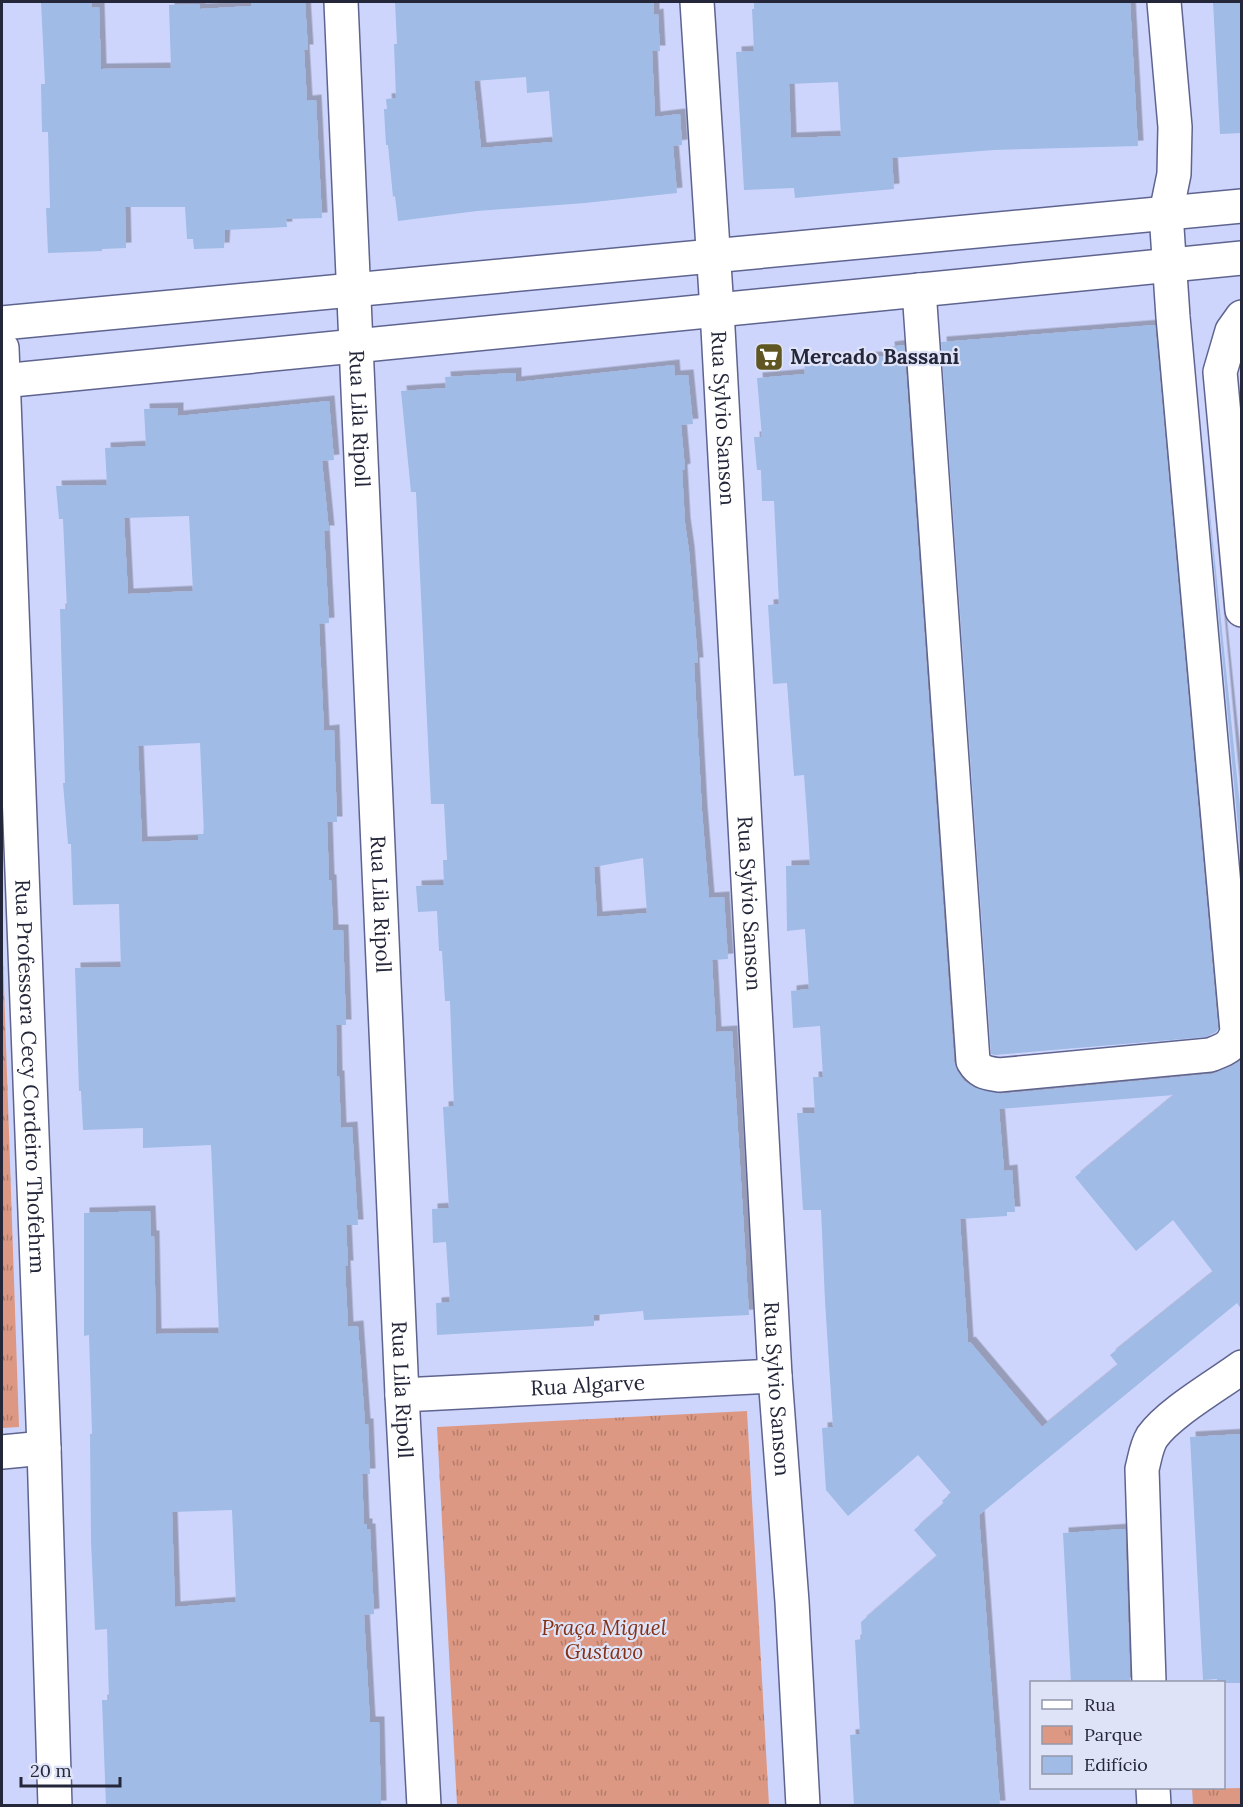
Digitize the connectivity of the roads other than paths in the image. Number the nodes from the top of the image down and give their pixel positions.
1 (340, 2) edge
2 (697, 2) edge
3 (1164, 2) edge
4 (1242, 206) edge
5 (1166, 213) junction
6 (713, 256) junction
7 (1242, 258) edge
8 (1171, 265) junction
9 (353, 290) junction
10 (919, 290) junction
11 (717, 310) junction
12 (1242, 317) edge
13 (2, 323) edge
14 (356, 346) junction
15 (2, 348) edge
16 (2, 381) edge
17 (1242, 610) edge
18 (1242, 1367) edge
19 (775, 1376) junction
20 (402, 1395) junction
21 (44, 1448) junction
22 (2, 1452) edge
23 (1149, 1681) edge
24 (1153, 1789) edge
25 (56, 1806) edge
26 (424, 1806) edge
27 (803, 1806) edge
28 (1154, 1806) edge

1 - 9 street, Rua Lila Ripoll
2 - 6 street, Rua Sylvio Sanson
3 - 5 street
4 - 5 street
5 - 6 street
5 - 8 street
6 - 9 street
6 - 11 street, Rua Sylvio Sanson
7 - 8 street
8 - 10 street
8 - 10 street
9 - 13 street
9 - 14 street, Rua Lila Ripoll
10 - 11 street
11 - 14 street
11 - 19 street, Rua Sylvio Sanson
12 - 17 street
14 - 16 street
14 - 20 street, Rua Lila Ripoll
15 - 16 street, Rua Professora Cecy Cordeiro Thofehrm
16 - 21 street, Rua Professora Cecy Cordeiro Thofehrm
18 - 23 street
19 - 20 street, Rua Algarve
19 - 27 street, Rua Sylvio Sanson
20 - 26 street, Rua Lila Ripoll
21 - 22 street
21 - 25 street, Rua Professora Cecy Cordeiro Thofehrm
24 - 28 street

